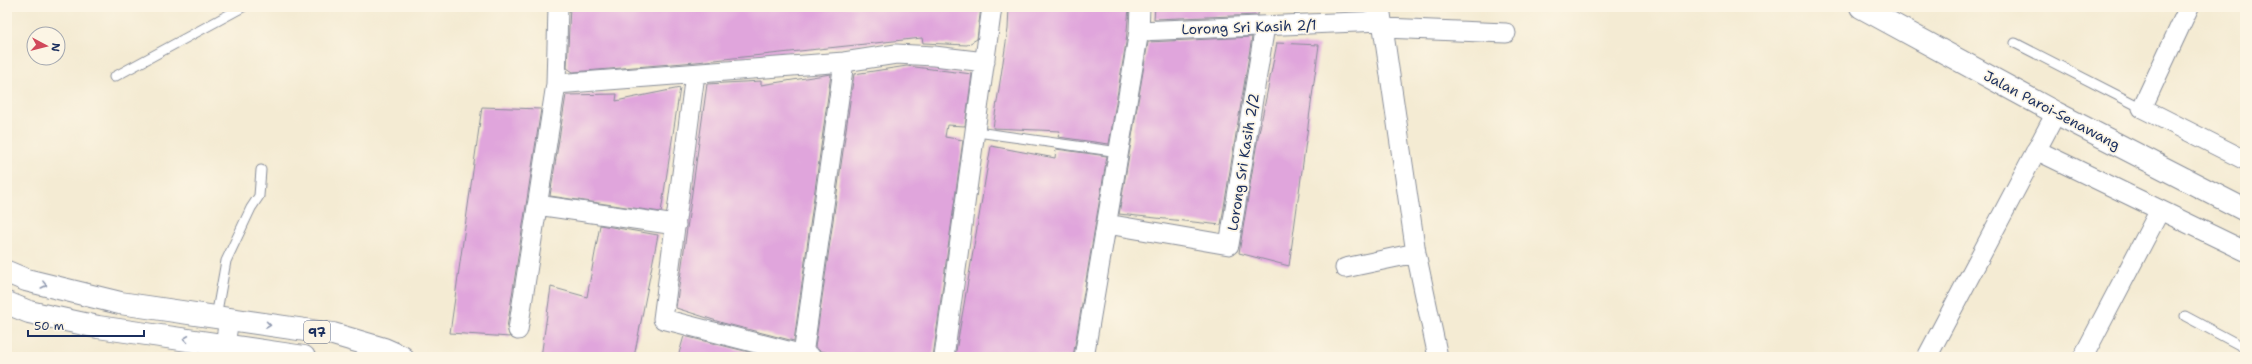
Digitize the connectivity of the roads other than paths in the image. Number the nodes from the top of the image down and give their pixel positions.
1 (243, 7) edge
2 (558, 7) edge
3 (992, 7) edge
4 (1140, 7) edge
5 (1861, 7) edge
6 (2189, 7) edge
7 (1382, 19) edge
8 (1265, 26) junction
9 (1139, 31) junction
10 (1506, 33) dead end
11 (2015, 43) dead end
12 (844, 62) junction
13 (985, 62) junction
14 (695, 74) junction
15 (114, 77) dead end
16 (556, 84) junction
17 (2142, 108) junction
18 (2056, 113) junction
19 (976, 132) junction
20 (2036, 150) junction
21 (1118, 152) junction
22 (2245, 160) edge
23 (261, 170) dead end
24 (536, 205) junction
25 (2160, 210) junction
26 (2245, 210) edge
27 (1107, 224) junction
28 (676, 225) junction
29 (2245, 251) edge
30 (1416, 253) junction
31 (1345, 268) dead end
32 (7, 272) edge
33 (7, 303) edge
34 (2185, 316) dead end
35 (223, 318) junction
36 (518, 330) dead end
37 (2245, 348) edge
38 (222, 351) edge
39 (2089, 355) edge
40 (807, 356) edge
41 (304, 357) edge
42 (402, 357) edge
43 (944, 357) edge
44 (1084, 357) edge
45 (1438, 357) edge
46 (1927, 357) edge

1 - 15 lane
2 - 16 street
3 - 13 street
4 - 9 street
5 - 18 main road, Jalan Paroi-Senawang
6 - 17 street
7 - 8 street, Lorong Sri Kasih 2/1
7 - 10 street, Lorong Sri Kasih 2/1
7 - 30 street
8 - 9 street, Lorong Sri Kasih 2/1
8 - 27 street, Lorong Sri Kasih 2/2
9 - 21 street
11 - 17 lane
12 - 13 street
12 - 14 street
12 - 40 street
13 - 19 street
14 - 16 street
14 - 28 street
16 - 24 street
17 - 22 street
18 - 20 street
18 - 26 main road, Jalan Paroi-Senawang
19 - 21 lane
19 - 43 street
20 - 25 street
20 - 46 street
21 - 27 street
23 - 35 lane
24 - 28 street
24 - 36 street
25 - 29 street
25 - 39 street
27 - 44 street
28 - 40 street
30 - 31 street
30 - 45 street
32 -> 35 main road, 97
38 -> 33 main road, 97
34 - 37 lane
35 - 38 street
35 -> 42 main road, 97
38 - 41 main road, 97

